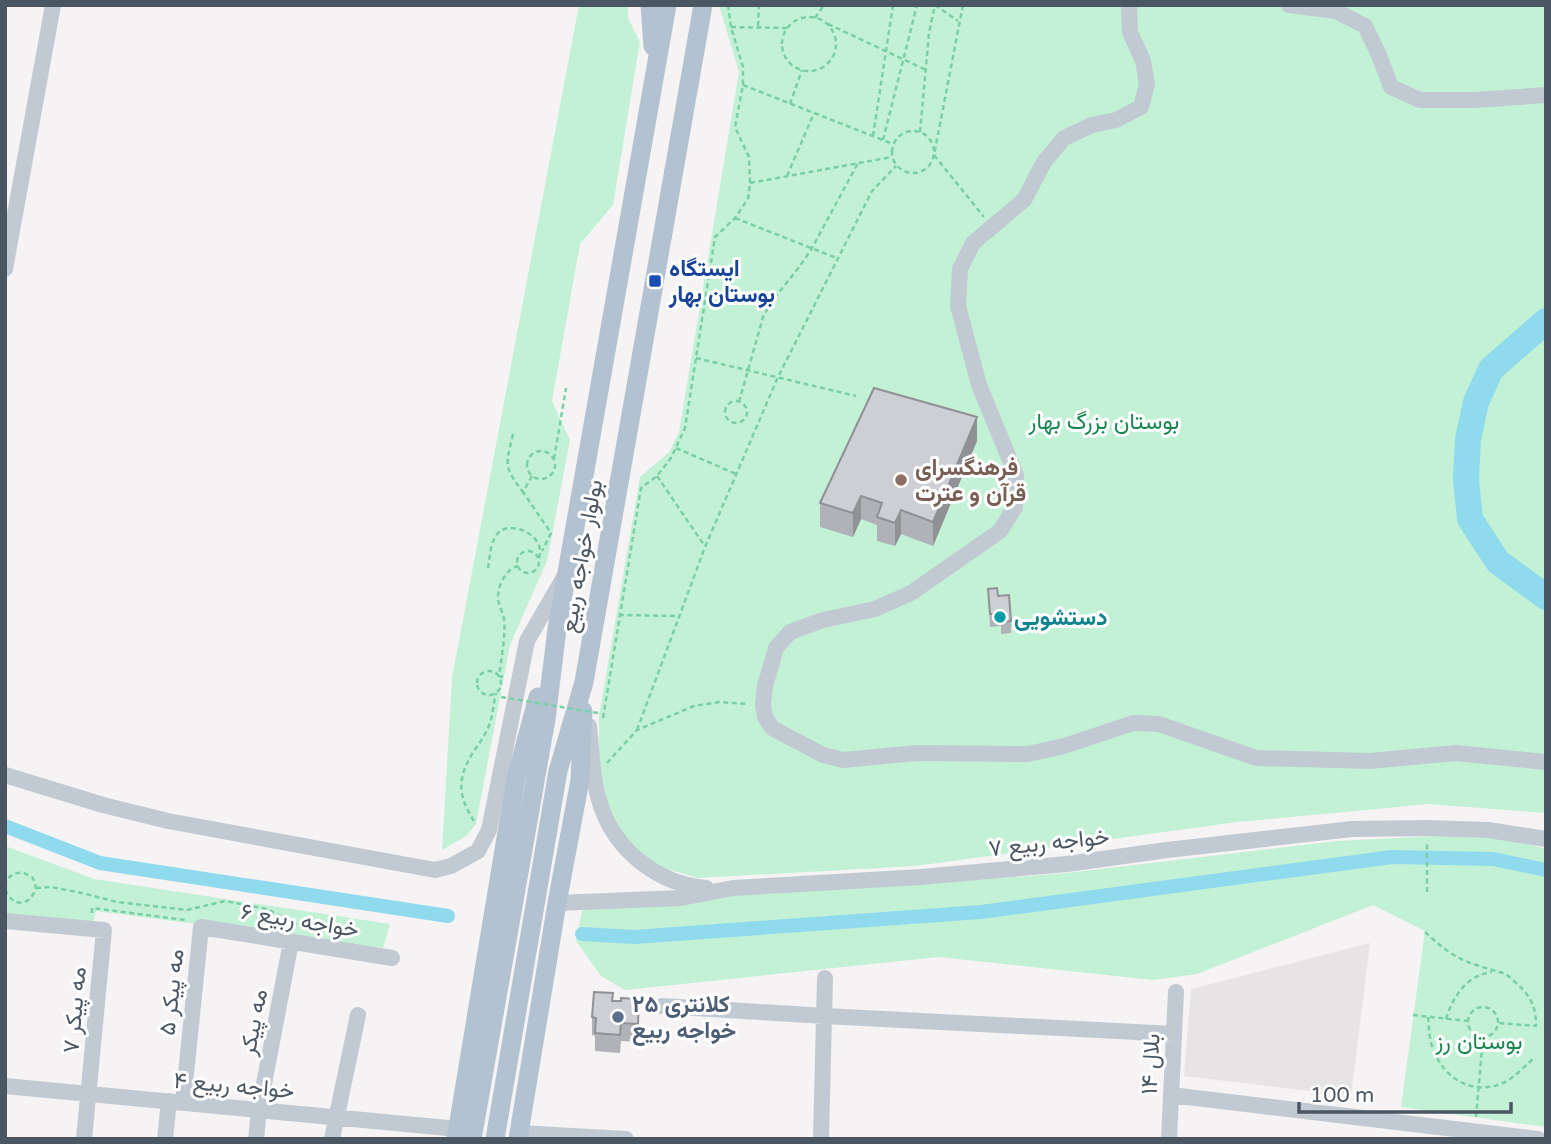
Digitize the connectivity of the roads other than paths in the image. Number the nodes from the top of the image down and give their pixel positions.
1 (52, 5) edge
2 (650, 5) edge
3 (667, 5) edge
4 (702, 5) edge
5 (1129, 5) edge
6 (1289, 5) edge
7 (655, 75) junction
8 (1546, 95) edge
9 (5, 270) edge
10 (567, 571) junction
11 (557, 629) junction
12 (584, 682) junction
13 (1546, 762) edge
14 (5, 775) edge
15 (1546, 839) edge
16 (733, 888) junction
17 (557, 903) junction
18 (5, 921) edge
19 (201, 927) joint
20 (291, 942) junction
21 (392, 958) dead end
22 (825, 978) dead end
23 (1177, 992) dead end
24 (662, 1006) dead end
25 (358, 1015) dead end
26 (825, 1016) junction
27 (1174, 1034) junction
28 (5, 1086) edge
29 (89, 1094) junction
30 (1171, 1095) junction
31 (176, 1102) junction
32 (259, 1110) junction
33 (336, 1117) junction
34 (462, 1135) edge
35 (518, 1136) edge
36 (83, 1139) edge
37 (165, 1139) edge
38 (256, 1139) edge
39 (332, 1139) edge
40 (495, 1139) edge
41 (626, 1139) edge
42 (821, 1139) edge
43 (1169, 1139) edge
44 (1538, 1139) edge

1 - 9 street
2 - 7 main road
3 - 7 main road, بولوار خواجه ربیع
4 - 12 main road, بولوار خواجه ربیع
5 - 13 street
6 - 8 street
7 - 10 main road, بولوار خواجه ربیع
10 - 11 main road, بولوار خواجه ربیع
10 - 14 street
11 - 34 main road
11 - 34 main road, بولوار خواجه ربیع
12 - 16 street
12 - 17 main road
12 - 40 main road, بولوار خواجه ربیع
15 - 16 street, خواجه ربیع ۷
16 - 17 street, خواجه ربیع ۷
17 - 35 main road
18 - 29 street, مه پیکر ۷
19 - 20 street, خواجه ربیع ۶
19 - 31 street, مه پیکر ۵
20 - 21 street, خواجه ربیع ۶
20 - 32 street, مه پیکر
22 - 26 street
23 - 27 street, بلال ۱۴
24 - 26 street
25 - 33 street
26 - 27 street
26 - 42 street
27 - 30 street, بلال ۱۴
28 - 29 street, خواجه ربیع ۴
29 - 31 street, خواجه ربیع ۴
29 - 36 street, مه پیکر ۷
30 - 43 street, بلال ۱۴
30 - 44 street
31 - 32 street, خواجه ربیع ۴
31 - 37 street, مه پیکر ۵
32 - 33 street, خواجه ربیع ۴
32 - 38 street, مه پیکر
33 - 34 street, خواجه ربیع ۴
33 - 39 street
35 - 41 street

